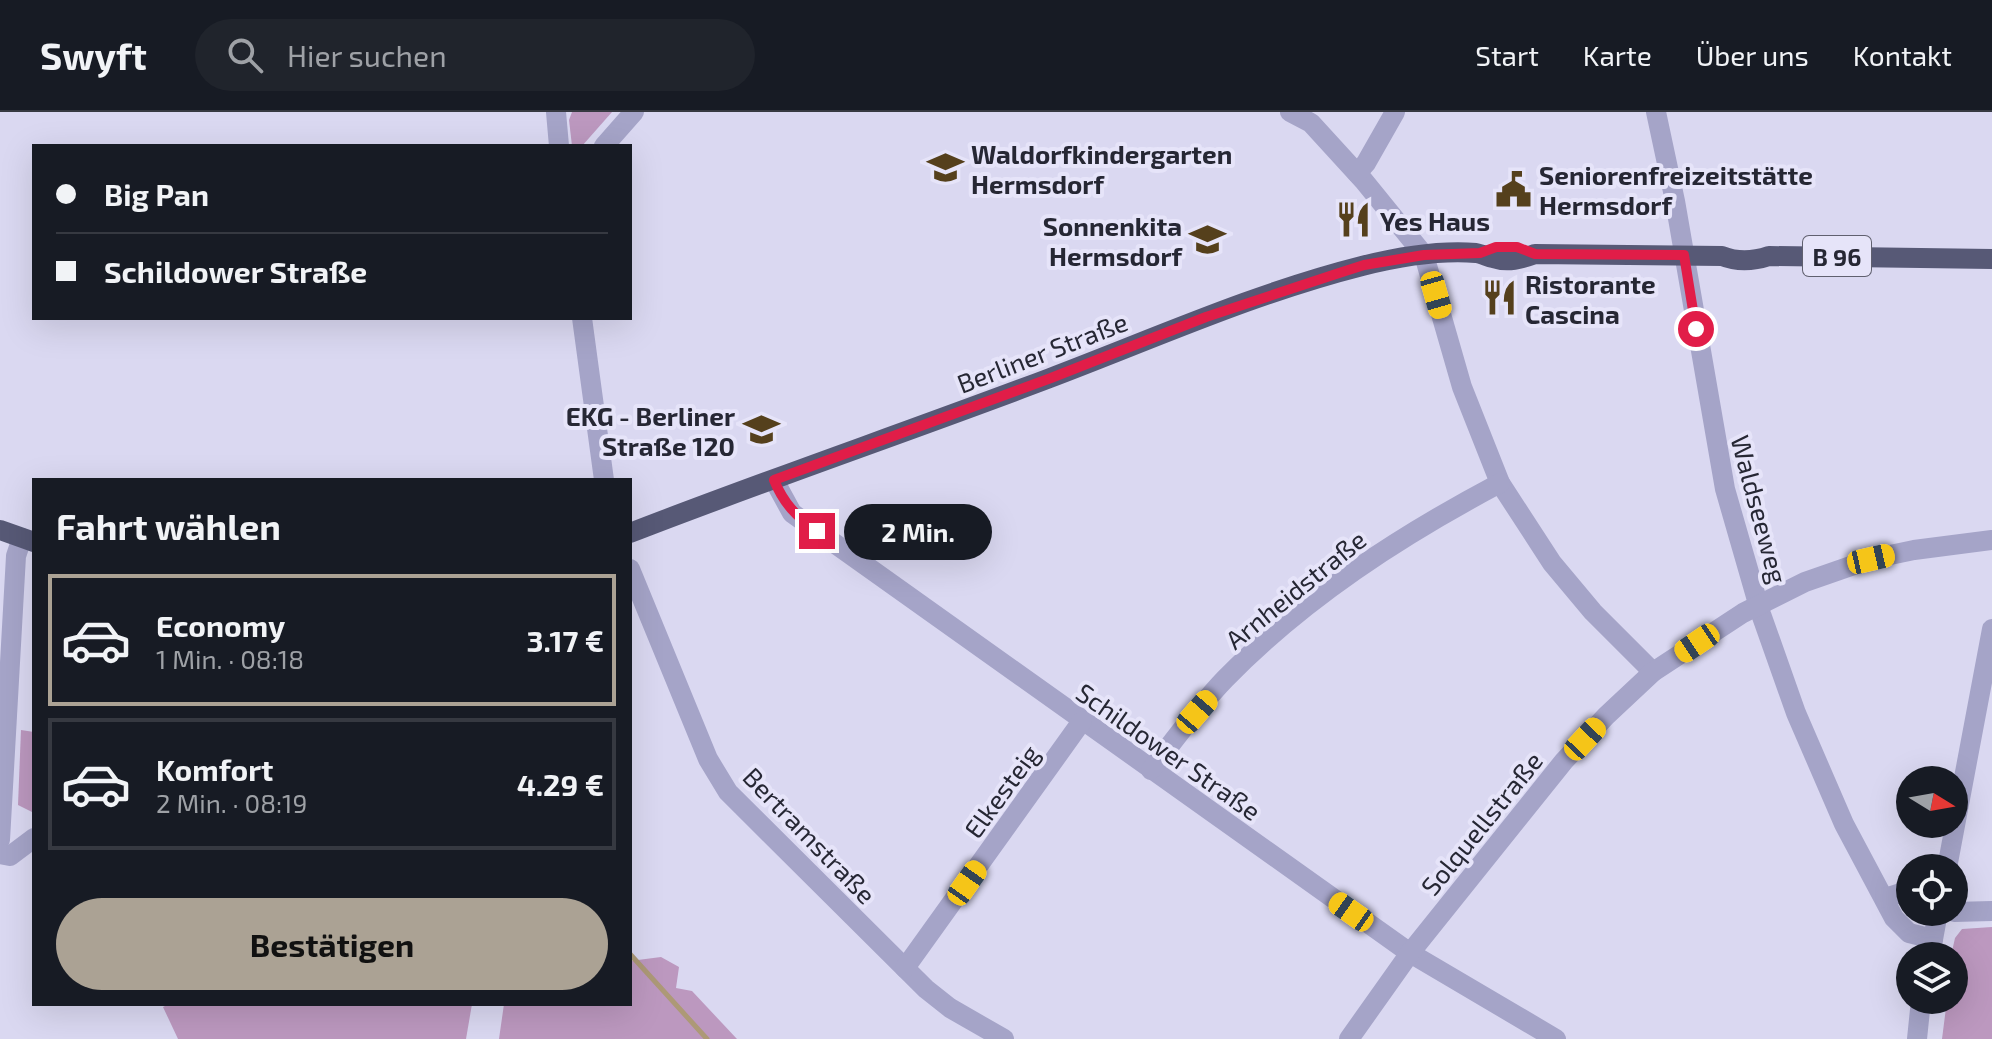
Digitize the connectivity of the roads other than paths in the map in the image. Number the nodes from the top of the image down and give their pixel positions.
1 (556, 112) edge
2 (634, 112) edge
3 (1290, 112) edge
4 (1395, 112) edge
5 (1656, 112) edge
6 (559, 144) edge
7 (606, 144) edge
8 (1357, 173) junction
9 (1424, 255) junction
10 (1684, 255) junction
11 (1992, 259) edge
12 (582, 320) edge
13 (604, 478) edge
14 (774, 480) junction
15 (1500, 483) junction
16 (0, 530) edge
17 (632, 532) edge
18 (28, 540) edge
19 (1992, 540) edge
20 (632, 574) edge
21 (1758, 604) junction
22 (1992, 629) edge
23 (1653, 672) junction
24 (5, 678) edge
25 (1082, 721) junction
26 (1151, 770) junction
27 (0, 840) edge
28 (32, 840) edge
29 (0, 854) edge
30 (1950, 854) edge
31 (1896, 894) edge
32 (1885, 898) junction
33 (1992, 911) edge
34 (1968, 912) edge
35 (1922, 942) edge
36 (1404, 960) junction
37 (905, 968) junction
38 (1920, 1014) edge
39 (1004, 1039) edge
40 (1349, 1039) edge
41 (1556, 1039) edge
42 (1917, 1039) edge

1 - 6 street
2 - 7 street
3 - 8 street
4 - 8 street
5 - 10 street, Waldseeweg
8 - 9 street
9 - 10 main road, Berliner Straße / B 96
9 - 14 main road, Berliner Straße / B 96
9 - 15 street
10 - 11 main road, Berliner Straße / B 96
10 - 21 street, Waldseeweg
12 - 13 street
14 - 17 main road, Berliner Straße / B 96
14 - 25 street, Schildower Straße
15 - 23 street
15 - 26 street, Arnheidstraße
16 - 18 main road
18 - 24 street
19 - 21 street, Solquellstraße
20 - 37 street, Bertramstraße
21 - 23 street, Solquellstraße
21 - 32 street, Waldseeweg
22 - 30 street
23 - 36 street, Solquellstraße
24 - 27 street
25 - 26 street, Schildower Straße
25 - 37 street, Elkesteig
26 - 36 street, Schildower Straße
28 - 29 street
31 - 32 street
32 - 35 street, Waldseeweg
33 - 34 street
36 - 40 street
36 - 41 street, Schildower Straße
37 - 39 street, Bertramstraße
38 - 42 street

